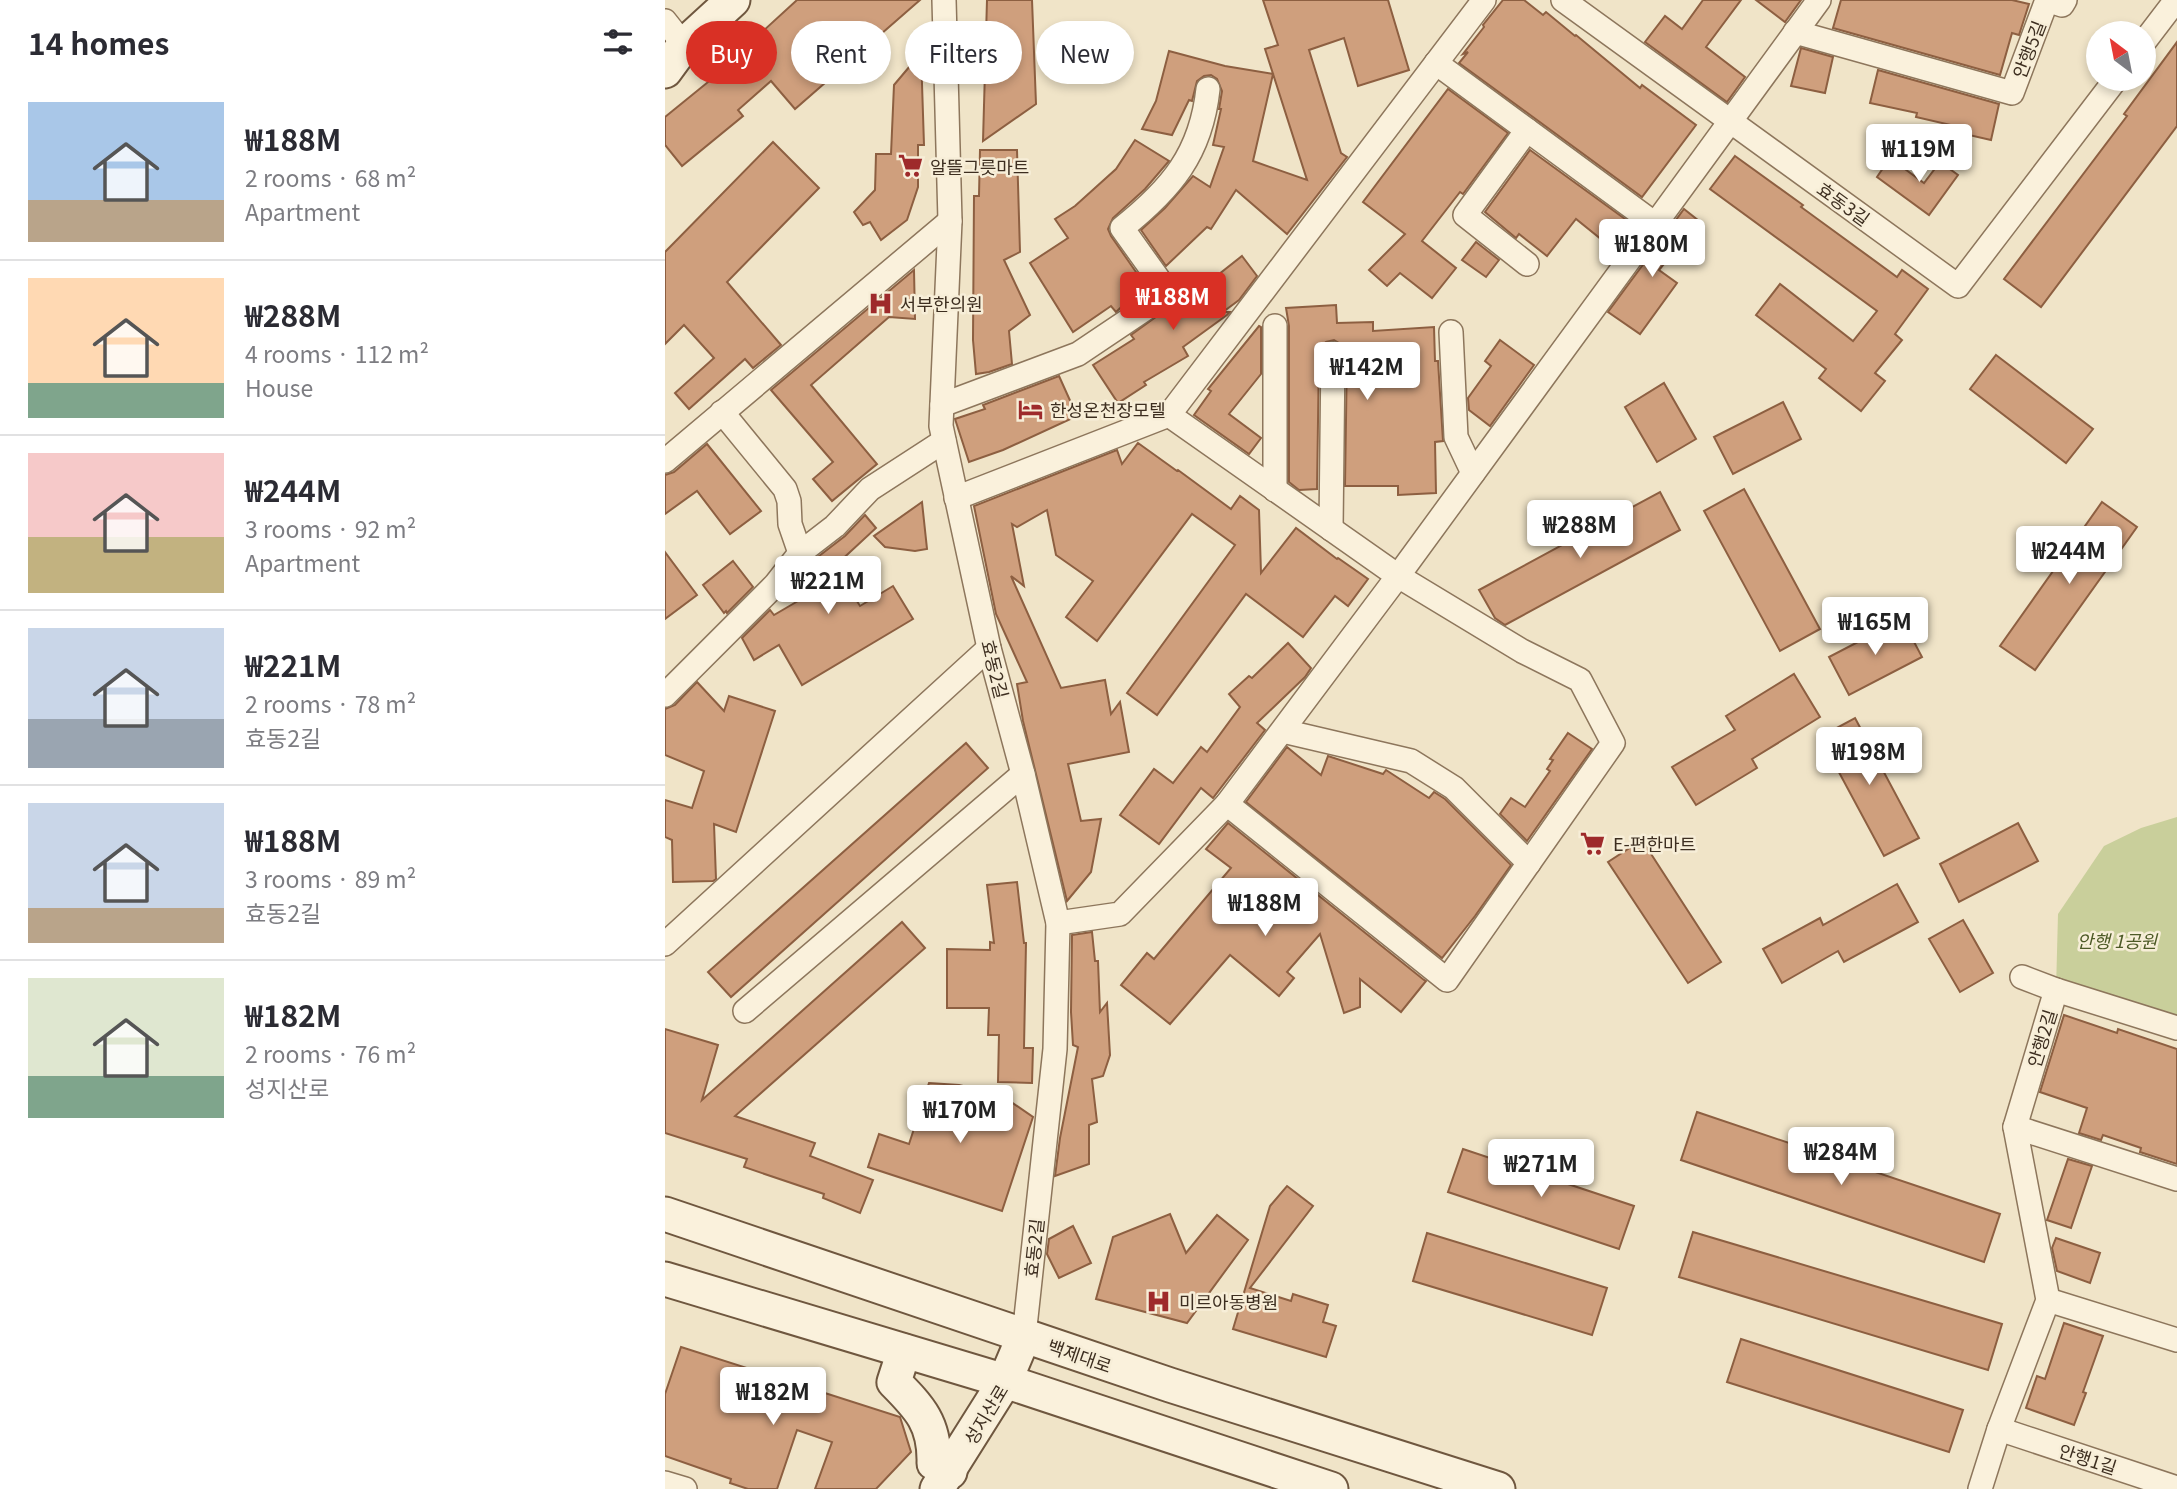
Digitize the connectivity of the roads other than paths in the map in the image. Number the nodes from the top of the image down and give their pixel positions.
1 (733, 0) edge
2 (944, 0) edge
3 (1484, 0) edge
4 (1563, 0) edge
5 (1819, 0) edge
6 (2065, 0) edge
7 (2176, 0) edge
8 (2156, 26) edge
9 (1795, 32) junction
10 (671, 46) edge
11 (1436, 63) junction
12 (1207, 89) dead end
13 (2107, 91) edge
14 (1730, 121) junction
15 (1527, 130) junction
16 (950, 221) junction
17 (1655, 224) junction
18 (1527, 264) dead end
19 (1275, 326) dead end
20 (1451, 332) dead end
21 (1332, 354) dead end
22 (942, 405) junction
23 (722, 412) junction
24 (1168, 415) junction
25 (944, 441) junction
26 (665, 461) edge
27 (1473, 473) junction
28 (1275, 490) junction
29 (956, 498) junction
30 (1331, 530) junction
31 (800, 553) junction
32 (1398, 576) junction
33 (989, 648) junction
34 (665, 695) edge
35 (1283, 731) junction
36 (1023, 774) junction
37 (1227, 804) junction
38 (1528, 863) junction
39 (1058, 923) junction
40 (665, 943) edge
41 (2022, 977) dead end
42 (2056, 990) junction
43 (745, 1011) dead end
44 (2177, 1028) edge
45 (2015, 1127) junction
46 (2177, 1179) edge
47 (665, 1214) edge
48 (665, 1279) edge
49 (2049, 1300) junction
50 (1024, 1336) junction
51 (2177, 1340) edge
52 (904, 1351) junction
53 (1005, 1381) junction
54 (1999, 1429) junction
55 (944, 1481) edge
56 (665, 1483) edge
57 (2177, 1488) edge
58 (685, 1489) edge
59 (1331, 1489) edge
60 (1498, 1489) edge
61 (1980, 1489) edge

1 - 10 street
2 - 16 street, 효동2길
3 - 11 street
4 - 14 street, 효동3길
5 - 9 street
6 - 9 street, 안행5길
7 - 8 street
9 - 14 street
11 - 15 street
11 - 24 street
12 - 22 street
13 - 14 street, 효동3길
14 - 17 street
15 - 17 street
15 - 18 street
16 - 22 street, 효동2길
16 - 23 street
17 - 27 street
19 - 28 street
20 - 27 street
21 - 30 street
22 - 25 street, 효동2길
23 - 26 street
23 - 31 street
24 - 28 street
24 - 29 street
25 - 29 street, 효동2길
25 - 31 street
27 - 32 street
28 - 30 street
29 - 33 street, 효동2길
30 - 32 street
31 - 34 street
32 - 35 street
32 - 38 street
33 - 36 street, 효동2길
33 - 40 street
35 - 37 street
35 - 38 street
36 - 39 street, 효동2길
36 - 43 street
37 - 38 street
37 - 39 street
39 - 50 street, 효동2길
41 - 42 street
42 - 44 street, 안행2길
42 - 45 street, 안행2길
45 - 46 street
45 - 49 street, 안행2길
47 - 50 street, 백제대로
48 - 52 street
49 - 51 street
49 - 54 street
50 - 53 street, 성지산로
50 - 60 street, 백제대로
52 - 53 street
52 - 55 street
53 - 55 street, 성지산로
53 - 59 street
54 - 57 street, 안행1길
54 - 61 street
56 - 58 street

